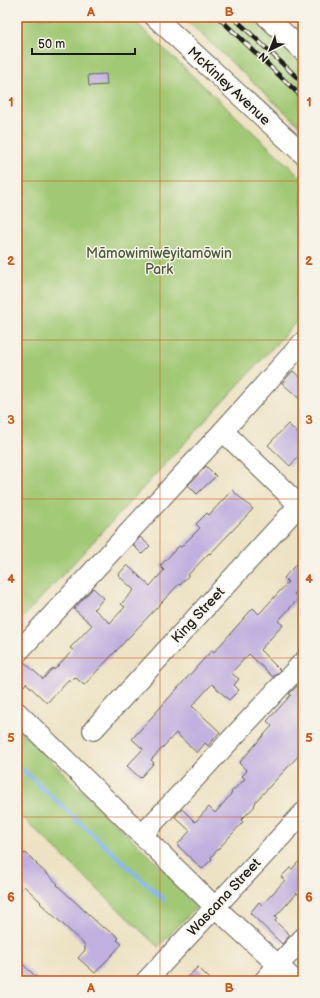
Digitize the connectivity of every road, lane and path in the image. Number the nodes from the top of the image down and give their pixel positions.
1 (155, 17) edge
2 (266, 17) edge
3 (301, 45) edge
4 (303, 154) edge
5 (303, 342) edge
6 (223, 431) junction
7 (302, 505) edge
8 (17, 653) edge
9 (303, 662) edge
10 (17, 712) edge
11 (92, 730) dead end
12 (303, 813) edge
13 (142, 835) junction
14 (215, 907) junction
15 (303, 938) edge
16 (278, 965) junction
17 (146, 981) edge
18 (264, 981) edge
19 (295, 981) edge

1 - 4 street, McKinley Avenue
2 - 3 street
5 - 6 street
6 - 7 street
6 - 8 street
7 - 11 street, King Street
9 - 13 street
10 - 13 street
12 - 14 street, Wascana Street
13 - 14 street
14 - 16 street
14 - 17 street, Wascana Street
15 - 16 street
16 - 18 street
16 - 19 street

